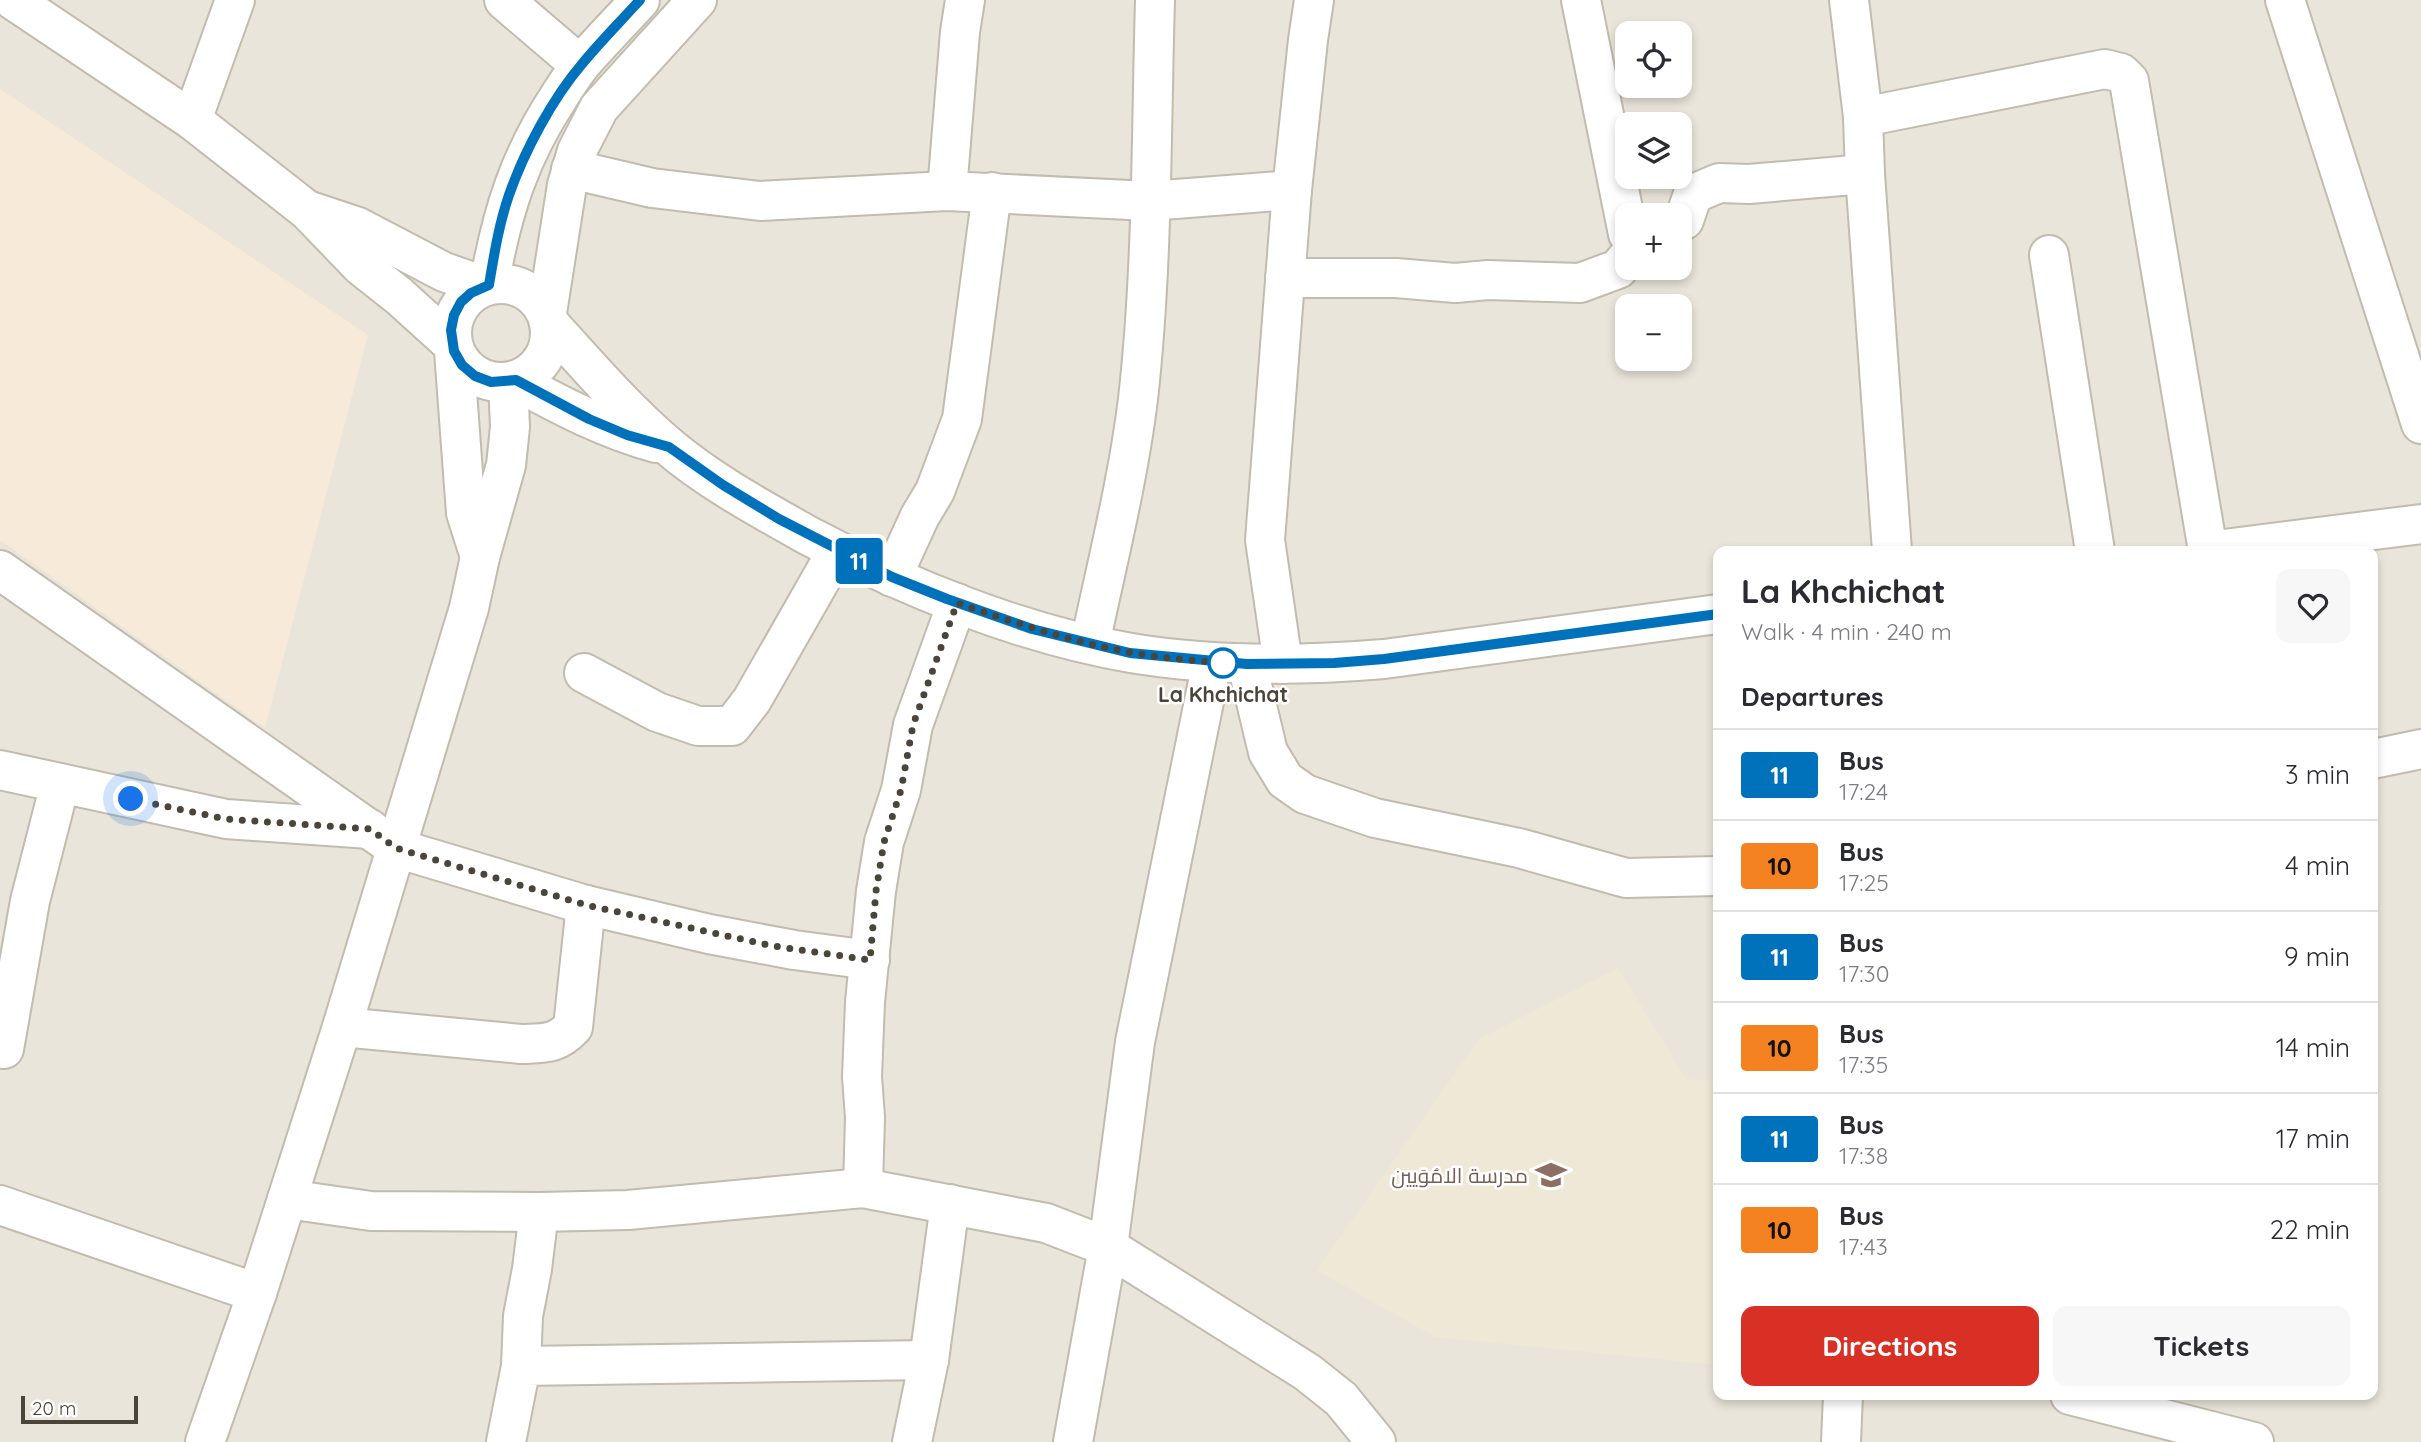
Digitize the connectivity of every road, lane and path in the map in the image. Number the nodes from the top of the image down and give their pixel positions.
1 (13, 0) edge
2 (235, 0) edge
3 (505, 0) edge
4 (640, 0) edge
5 (697, 0) edge
6 (965, 0) edge
7 (1155, 0) edge
8 (1314, 0) edge
9 (1581, 0) edge
10 (1849, 0) edge
11 (2286, 0) edge
12 (580, 65) junction
13 (1863, 117) junction
14 (192, 120) junction
15 (571, 169) junction
16 (1865, 174) junction
17 (1292, 190) junction
18 (947, 191) junction
19 (992, 192) junction
20 (1150, 201) junction
21 (1622, 203) edge
22 (1690, 203) edge
23 (308, 211) junction
24 (2049, 255) dead end
25 (1615, 270) edge
26 (1286, 278) junction
27 (487, 285) junction
28 (548, 318) junction
29 (453, 347) junction
30 (512, 381) junction
31 (2421, 424) edge
32 (669, 447) junction
33 (2421, 524) edge
34 (1892, 546) edge
35 (2094, 546) edge
36 (2207, 546) edge
37 (2247, 546) edge
38 (837, 551) junction
39 (480, 557) junction
40 (0, 570) edge
41 (892, 577) junction
42 (957, 603) junction
43 (1713, 615) edge
44 (1090, 644) junction
45 (1247, 663) junction
46 (584, 673) dead end
47 (2421, 749) edge
48 (2378, 758) edge
49 (0, 770) edge
50 (60, 784) junction
51 (383, 838) junction
52 (1713, 876) edge
53 (586, 905) junction
54 (870, 960) junction
55 (342, 1027) junction
56 (4, 1049) dead end
57 (863, 1188) junction
58 (287, 1199) junction
59 (950, 1204) junction
60 (0, 1205) edge
61 (539, 1212) junction
62 (1108, 1247) junction
63 (257, 1293) junction
64 (929, 1360) junction
65 (521, 1366) junction
66 (1843, 1400) edge
67 (2090, 1400) edge
68 (205, 1442) edge
69 (506, 1442) edge
70 (912, 1442) edge
71 (1073, 1442) edge
72 (1376, 1442) edge
73 (1841, 1442) edge
74 (2254, 1442) edge

1 - 14 street
2 - 14 street
3 - 12 street
4 - 12 street
5 - 15 street
6 - 18 street
7 - 20 street
8 - 17 street
9 - 21 street
10 - 13 street
11 - 31 street
12 - 27 street
13 - 16 street
13 - 36 street
14 - 23 street
15 - 18 street
15 - 28 street
16 - 22 street
16 - 34 street
17 - 20 street
17 - 26 street
18 - 19 street
19 - 20 street
19 - 41 street
20 - 44 street
23 - 27 street
23 - 29 street
24 - 35 street
25 - 26 street
26 - 45 street
27 - 28 street
27 - 29 street
28 - 30 street
28 - 32 street
29 - 30 street
29 - 39 street
30 - 32 street
30 - 39 street
32 - 38 street
33 - 37 street
38 - 41 street
38 - 46 street
39 - 51 street
40 - 51 street
41 - 42 street
42 - 44 street
42 - 54 street
43 - 45 street
44 - 45 street
45 - 52 street
45 - 62 street
47 - 48 street
49 - 50 street
50 - 51 street
50 - 56 street
51 - 53 street
51 - 55 street
53 - 54 street
53 - 55 street
54 - 57 street
55 - 58 street
57 - 59 street
57 - 61 street
58 - 61 street
58 - 63 street
59 - 62 street
59 - 64 street
60 - 63 street
61 - 65 street
62 - 71 street
62 - 72 street
63 - 68 street
64 - 65 street
64 - 70 street
65 - 69 street
66 - 73 street
67 - 74 street

